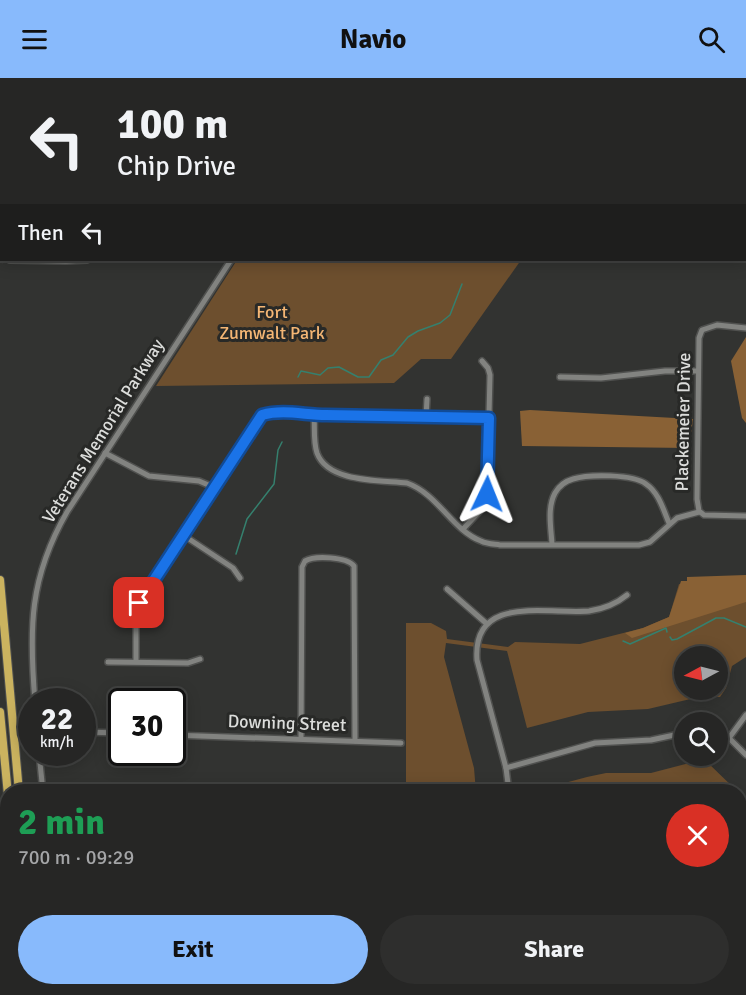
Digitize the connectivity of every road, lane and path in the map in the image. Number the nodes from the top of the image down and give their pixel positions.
1 (230, 261) edge
2 (746, 328) edge
3 (482, 361) dead end
4 (698, 371) junction
5 (560, 377) dead end
6 (426, 399) dead end
7 (314, 415) junction
8 (426, 417) junction
9 (489, 418) junction
10 (105, 453) junction
11 (324, 465) junction
12 (317, 470) dead end
13 (557, 479) dead end
14 (563, 484) junction
15 (213, 487) junction
16 (699, 512) junction
17 (746, 516) edge
18 (669, 523) junction
19 (463, 529) junction
20 (183, 536) junction
21 (552, 544) junction
22 (240, 578) dead end
23 (0, 580) edge
24 (447, 589) dead end
25 (627, 595) dead end
26 (487, 624) junction
27 (200, 659) dead end
28 (136, 661) junction
29 (108, 662) dead end
30 (34, 688) edge
31 (0, 712) edge
32 (746, 715) edge
33 (186, 735) edge
34 (674, 735) edge
35 (729, 738) joint
36 (301, 739) junction
37 (355, 741) junction
38 (401, 743) dead end
39 (746, 755) edge
40 (40, 766) edge
41 (506, 768) junction
42 (7, 784) edge
43 (18, 784) edge
44 (42, 784) edge
45 (508, 784) edge

1 - 10 street, Veterans Memorial Parkway
2 - 4 street, Plackemeier Drive
3 - 9 street
4 - 5 street
4 - 16 street, Plackemeier Drive
6 - 8 street
7 - 8 street
7 - 11 street
7 - 15 street
8 - 9 street
9 - 19 street
10 - 15 street
10 - 30 street, Veterans Memorial Parkway
11 - 12 street
11 - 19 street
13 - 14 street
14 - 18 street
14 - 21 street
15 - 20 street
16 - 17 street, Plackemeier Drive
16 - 18 street
18 - 21 street
19 - 21 street
20 - 22 street
20 - 28 street
23 - 43 highway
24 - 26 street
25 - 26 street
26 - 41 street
27 - 28 street
28 - 29 street
31 - 42 highway
32 - 35 street
33 - 36 street, Downing Street
34 - 41 street
35 - 39 street
36 - 37 street, Downing Street
36 - 37 street
37 - 38 street, Downing Street
40 - 44 street
41 - 45 street

